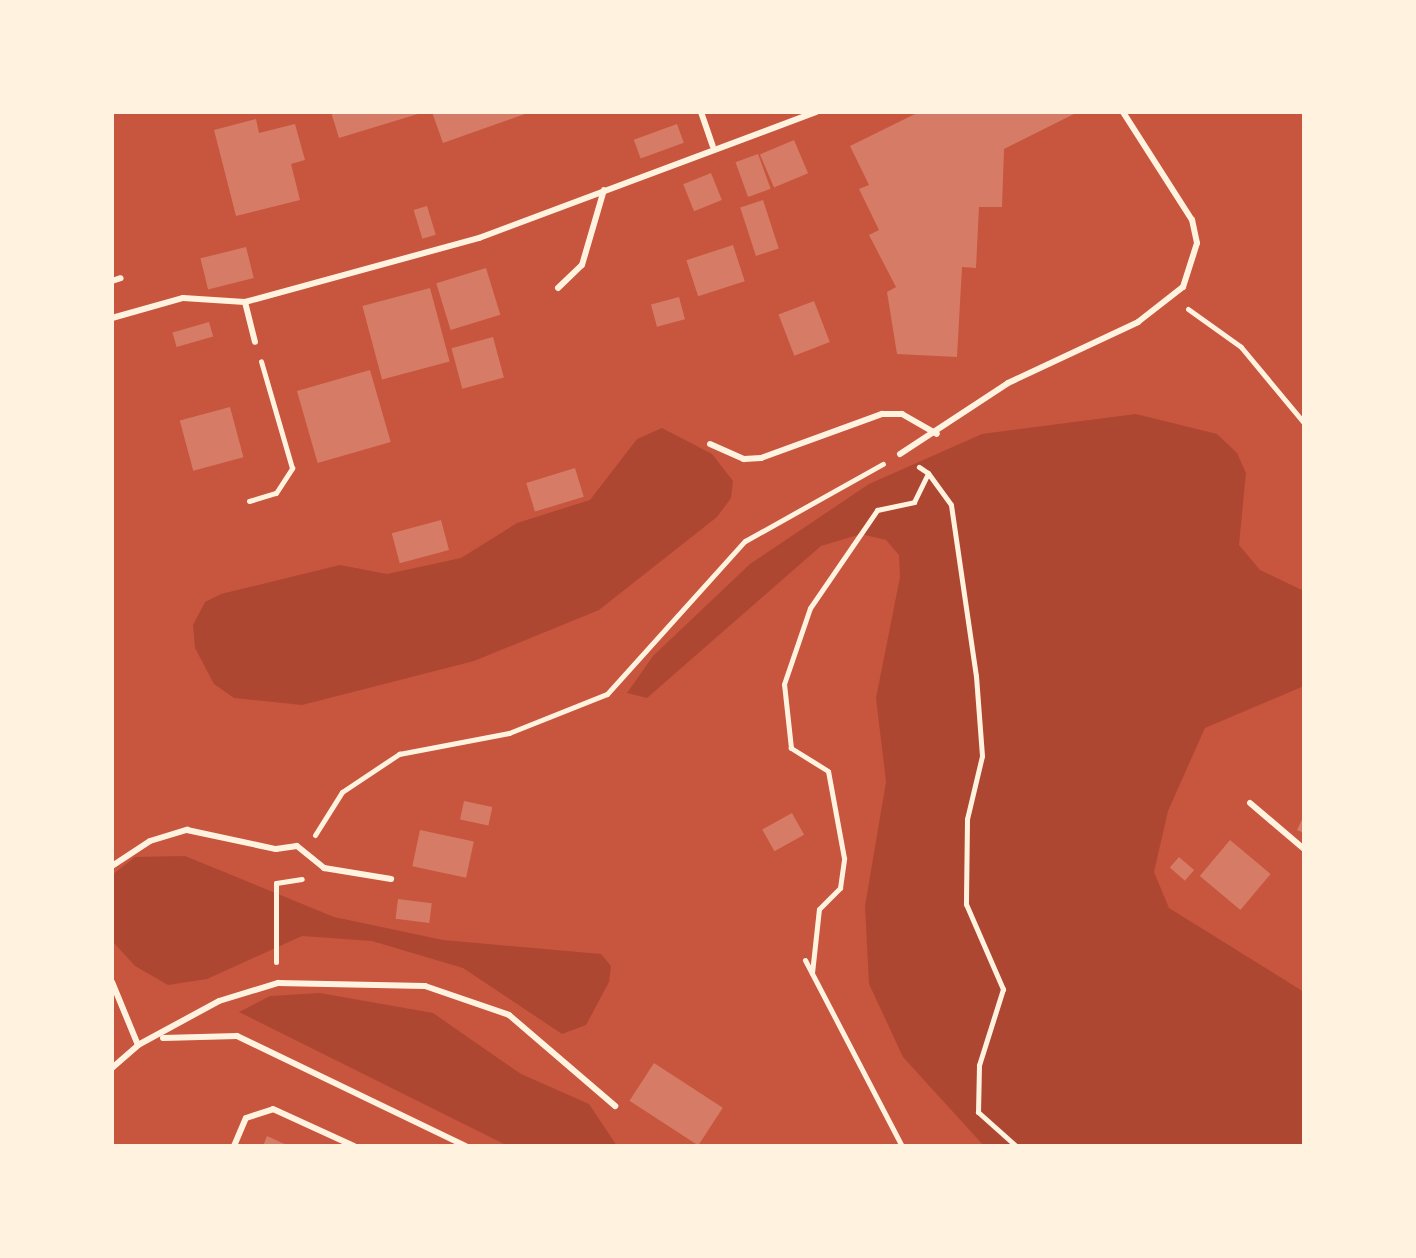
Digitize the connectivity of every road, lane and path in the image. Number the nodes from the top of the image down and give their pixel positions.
1 (701, 112) edge
2 (816, 112) edge
3 (1123, 112) edge
4 (713, 146) junction
5 (604, 190) junction
6 (121, 278) dead end
7 (112, 281) edge
8 (1183, 287) junction
9 (558, 288) dead end
10 (245, 302) junction
11 (112, 318) edge
12 (255, 342) joint
13 (1304, 423) edge
14 (937, 434) junction
15 (710, 444) dead end
16 (900, 454) junction
17 (928, 473) junction
18 (249, 501) dead end
19 (1250, 803) dead end
20 (297, 846) junction
21 (1304, 849) edge
22 (112, 866) edge
23 (338, 872) junction
24 (391, 879) dead end
25 (805, 960) dead end
26 (812, 973) junction
27 (112, 982) edge
28 (278, 983) junction
29 (161, 1038) junction
30 (138, 1045) junction
31 (112, 1068) edge
32 (615, 1106) dead end
33 (234, 1146) edge
34 (354, 1146) edge
35 (466, 1146) edge
36 (902, 1146) edge
37 (1016, 1146) edge

1 - 4 lane
2 - 4 lane
3 - 8 lane
4 - 5 lane
5 - 9 lane
5 - 10 lane
6 - 7 lane
8 - 13 path
8 - 14 lane
10 - 11 lane
10 - 12 lane
12 - 18 path
14 - 15 lane
14 - 16 lane
16 - 17 path
16 - 20 path
17 - 26 path
17 - 37 path
19 - 21 lane
20 - 22 lane
20 - 23 lane
23 - 24 lane
23 - 28 path
25 - 26 path
26 - 36 path
27 - 30 lane
28 - 29 lane
28 - 32 lane
29 - 30 lane
29 - 35 lane
30 - 31 lane
33 - 34 lane

